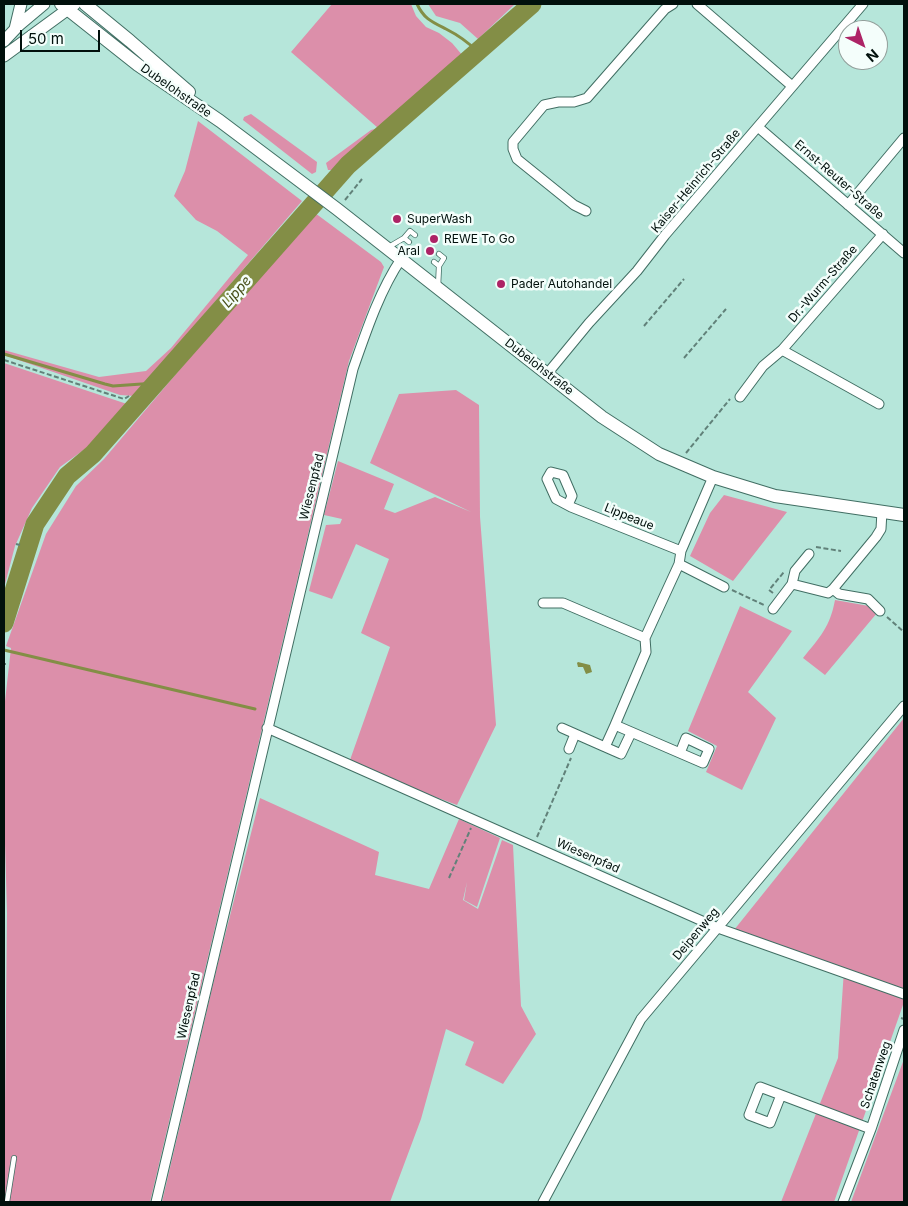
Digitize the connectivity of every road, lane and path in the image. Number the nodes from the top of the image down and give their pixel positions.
1 (21, 4) edge
2 (44, 4) edge
3 (85, 4) edge
4 (674, 4) edge
5 (697, 4) edge
6 (863, 4) edge
7 (68, 6) edge
8 (14, 30) junction
9 (4, 42) edge
10 (4, 56) edge
11 (792, 86) junction
12 (220, 121) junction
13 (758, 127) junction
14 (904, 138) edge
15 (362, 180) dead end
16 (848, 205) junction
17 (335, 208) junction
18 (586, 211) dead end
19 (883, 234) junction
20 (415, 235) dead end
21 (404, 238) junction
22 (409, 242) dead end
23 (387, 248) junction
24 (904, 252) edge
25 (439, 254) dead end
26 (401, 258) junction
27 (434, 262) dead end
28 (438, 266) junction
29 (684, 279) dead end
30 (438, 288) junction
31 (726, 309) dead end
32 (644, 326) dead end
33 (782, 350) junction
34 (684, 358) dead end
35 (4, 360) edge
36 (547, 374) junction
37 (129, 396) dead end
38 (740, 398) joint
39 (880, 404) dead end
40 (678, 463) junction
41 (713, 477) junction
42 (568, 505) dead end
43 (878, 508) junction
44 (904, 515) edge
45 (681, 551) junction
46 (809, 554) dead end
47 (679, 564) junction
48 (792, 584) junction
49 (724, 587) joint
50 (833, 589) junction
51 (544, 603) dead end
52 (773, 609) joint
53 (880, 611) joint
54 (904, 632) edge
55 (645, 638) junction
56 (904, 706) edge
57 (615, 724) junction
58 (267, 728) junction
59 (562, 728) dead end
60 (631, 733) junction
61 (575, 734) junction
62 (605, 747) junction
63 (569, 749) joint
64 (680, 753) dead end
65 (475, 819) junction
66 (534, 845) junction
67 (449, 878) dead end
68 (718, 928) junction
69 (904, 994) edge
70 (904, 1030) edge
71 (781, 1095) dead end
72 (871, 1129) junction
73 (14, 1158) dead end
74 (7, 1202) edge
75 (156, 1202) edge
76 (543, 1202) edge
77 (843, 1202) edge

1 - 8 street
2 - 8 street
3 - 12 main road, Dubelohstraße
4 - 18 street
5 - 11 street
6 - 11 street, Kaiser-Heinrich-Straße
7 - 10 street
7 - 12 main road, Dubelohstraße
8 - 9 street
11 - 13 street, Kaiser-Heinrich-Straße
12 - 17 main road, Dubelohstraße
13 - 16 street, Ernst-Reuter-Straße
13 - 36 street, Kaiser-Heinrich-Straße
14 - 16 street
15 - 17 path
16 - 19 street, Ernst-Reuter-Straße
17 - 23 main road, Dubelohstraße
19 - 24 street, Ernst-Reuter-Straße
19 - 33 street, Dr.-Wurm-Straße
20 - 21 lane
21 - 22 lane
21 - 23 lane
23 - 26 main road, Dubelohstraße
25 - 28 lane
26 - 30 main road, Dubelohstraße
26 - 58 street, Wiesenpfad
27 - 28 lane
28 - 30 lane
29 - 32 path
30 - 36 main road, Dubelohstraße
31 - 34 path
33 - 38 street, Dr.-Wurm-Straße
33 - 39 street
35 - 37 path
36 - 40 main road, Dubelohstraße
38 - 40 path
40 - 41 main road, Dubelohstraße
41 - 43 main road, Dubelohstraße
41 - 45 street
42 - 45 street, Lippeaue
43 - 44 main road, Dubelohstraße
43 - 50 street
45 - 47 street
46 - 48 street
47 - 49 street
47 - 55 street
48 - 50 street
48 - 52 street
49 - 52 path
50 - 53 street
51 - 55 street
53 - 54 path
55 - 57 street
56 - 68 street, Deipenweg
57 - 60 street
57 - 62 street
58 - 65 street, Wiesenpfad
58 - 75 street, Wiesenpfad
59 - 61 street
60 - 62 street
60 - 64 street
61 - 62 street
61 - 63 street
63 - 66 path
65 - 66 street, Wiesenpfad
65 - 67 path
66 - 68 street, Wiesenpfad
68 - 69 street, Wiesenpfad
68 - 76 street, Deipenweg
70 - 72 street, Schatenweg
71 - 72 street, Schatenweg
72 - 77 street, Schatenweg
73 - 74 lane

